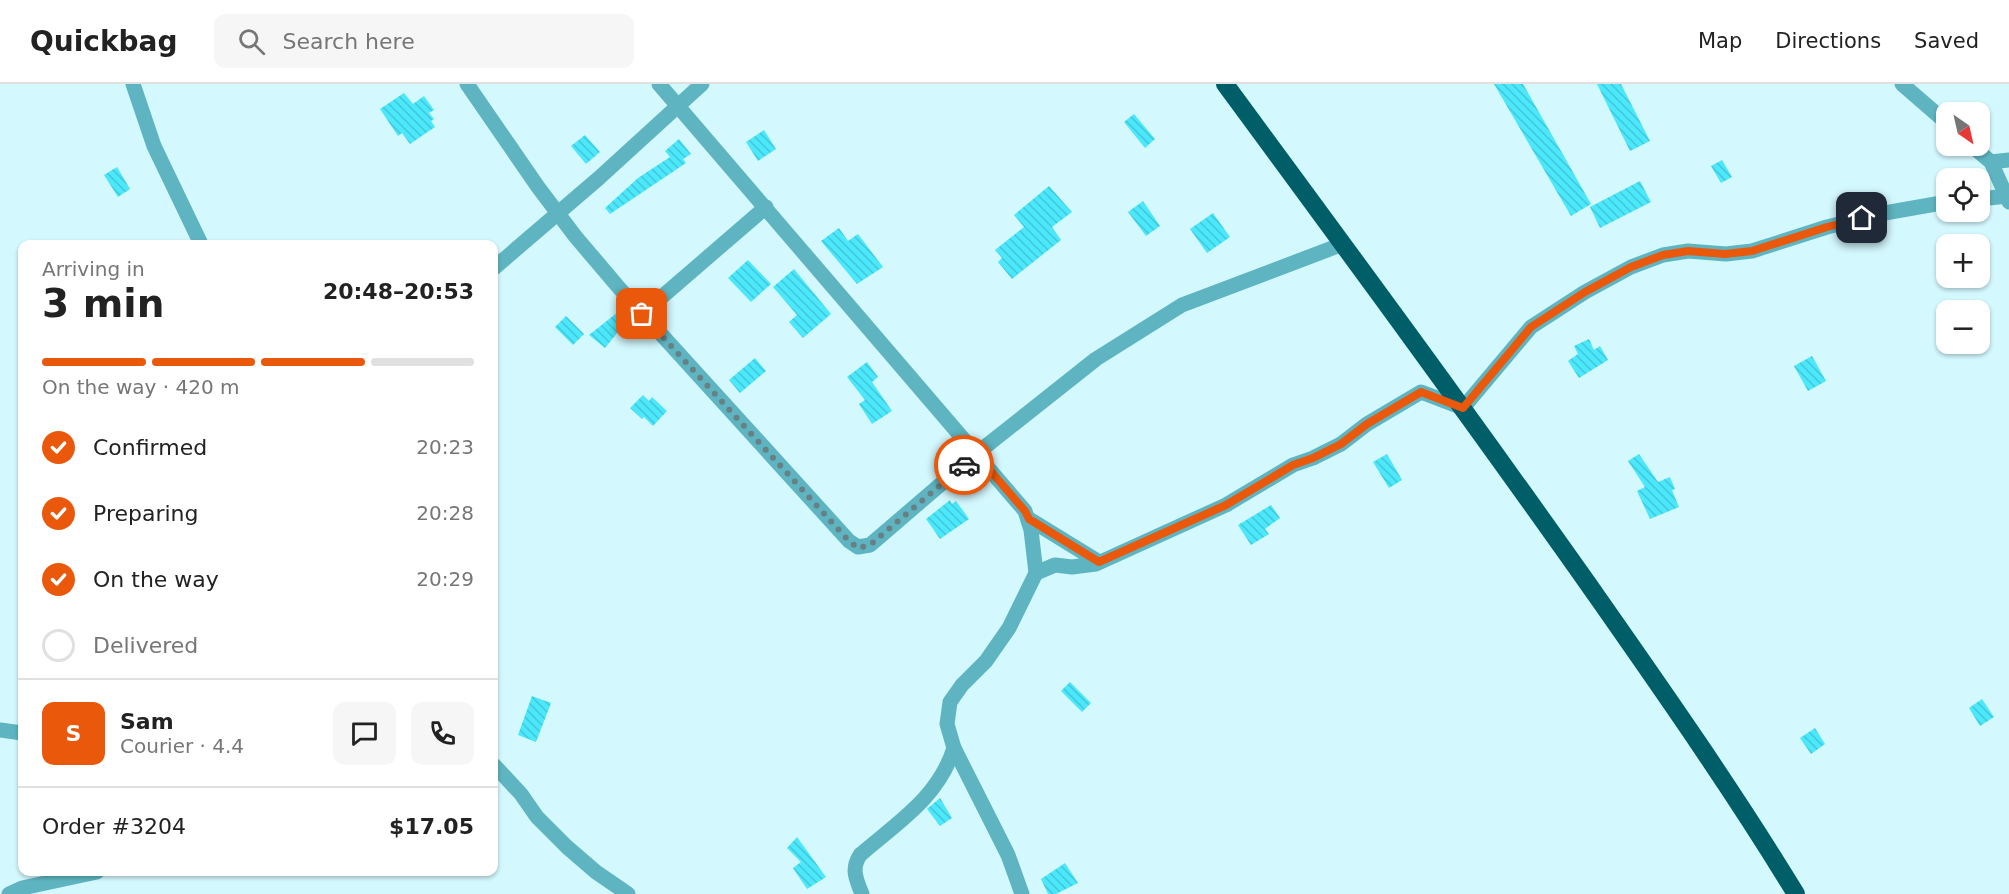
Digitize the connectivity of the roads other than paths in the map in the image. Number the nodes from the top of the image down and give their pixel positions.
1 (133, 84) edge
2 (467, 84) edge
3 (659, 84) edge
4 (702, 84) edge
5 (1225, 84) edge
6 (1902, 84) edge
7 (678, 105) junction
8 (1936, 113) edge
9 (1984, 156) edge
10 (2009, 160) edge
11 (1991, 162) junction
12 (1990, 199) edge
13 (2008, 199) edge
14 (1936, 204) edge
15 (766, 207) junction
16 (559, 212) junction
17 (199, 240) edge
18 (1342, 244) junction
19 (498, 265) edge
20 (642, 314) junction
21 (1463, 408) junction
22 (976, 454) junction
23 (1029, 519) junction
24 (1099, 562) junction
25 (1036, 573) junction
26 (0, 730) edge
27 (18, 732) edge
28 (954, 748) junction
29 (498, 769) edge
30 (78, 876) edge
31 (9, 894) edge
32 (628, 894) edge
33 (862, 894) edge
34 (1022, 894) edge
35 (1796, 894) edge

1 - 17 street
2 - 16 street
3 - 7 street
4 - 7 street
5 - 18 highway
6 - 8 street
7 - 15 street
7 - 16 street
9 - 11 street
10 - 11 street
11 - 13 street
12 - 13 street
14 - 21 street
15 - 20 street
15 - 22 street
16 - 19 street
16 - 20 street
18 - 21 highway
18 - 22 street
20 - 22 street
21 - 24 street
21 - 35 highway
22 - 23 street
23 - 24 street
23 - 25 street
24 - 25 street
25 - 28 street
26 - 27 street
28 - 33 street
28 - 34 street
29 - 32 street
30 - 31 street

